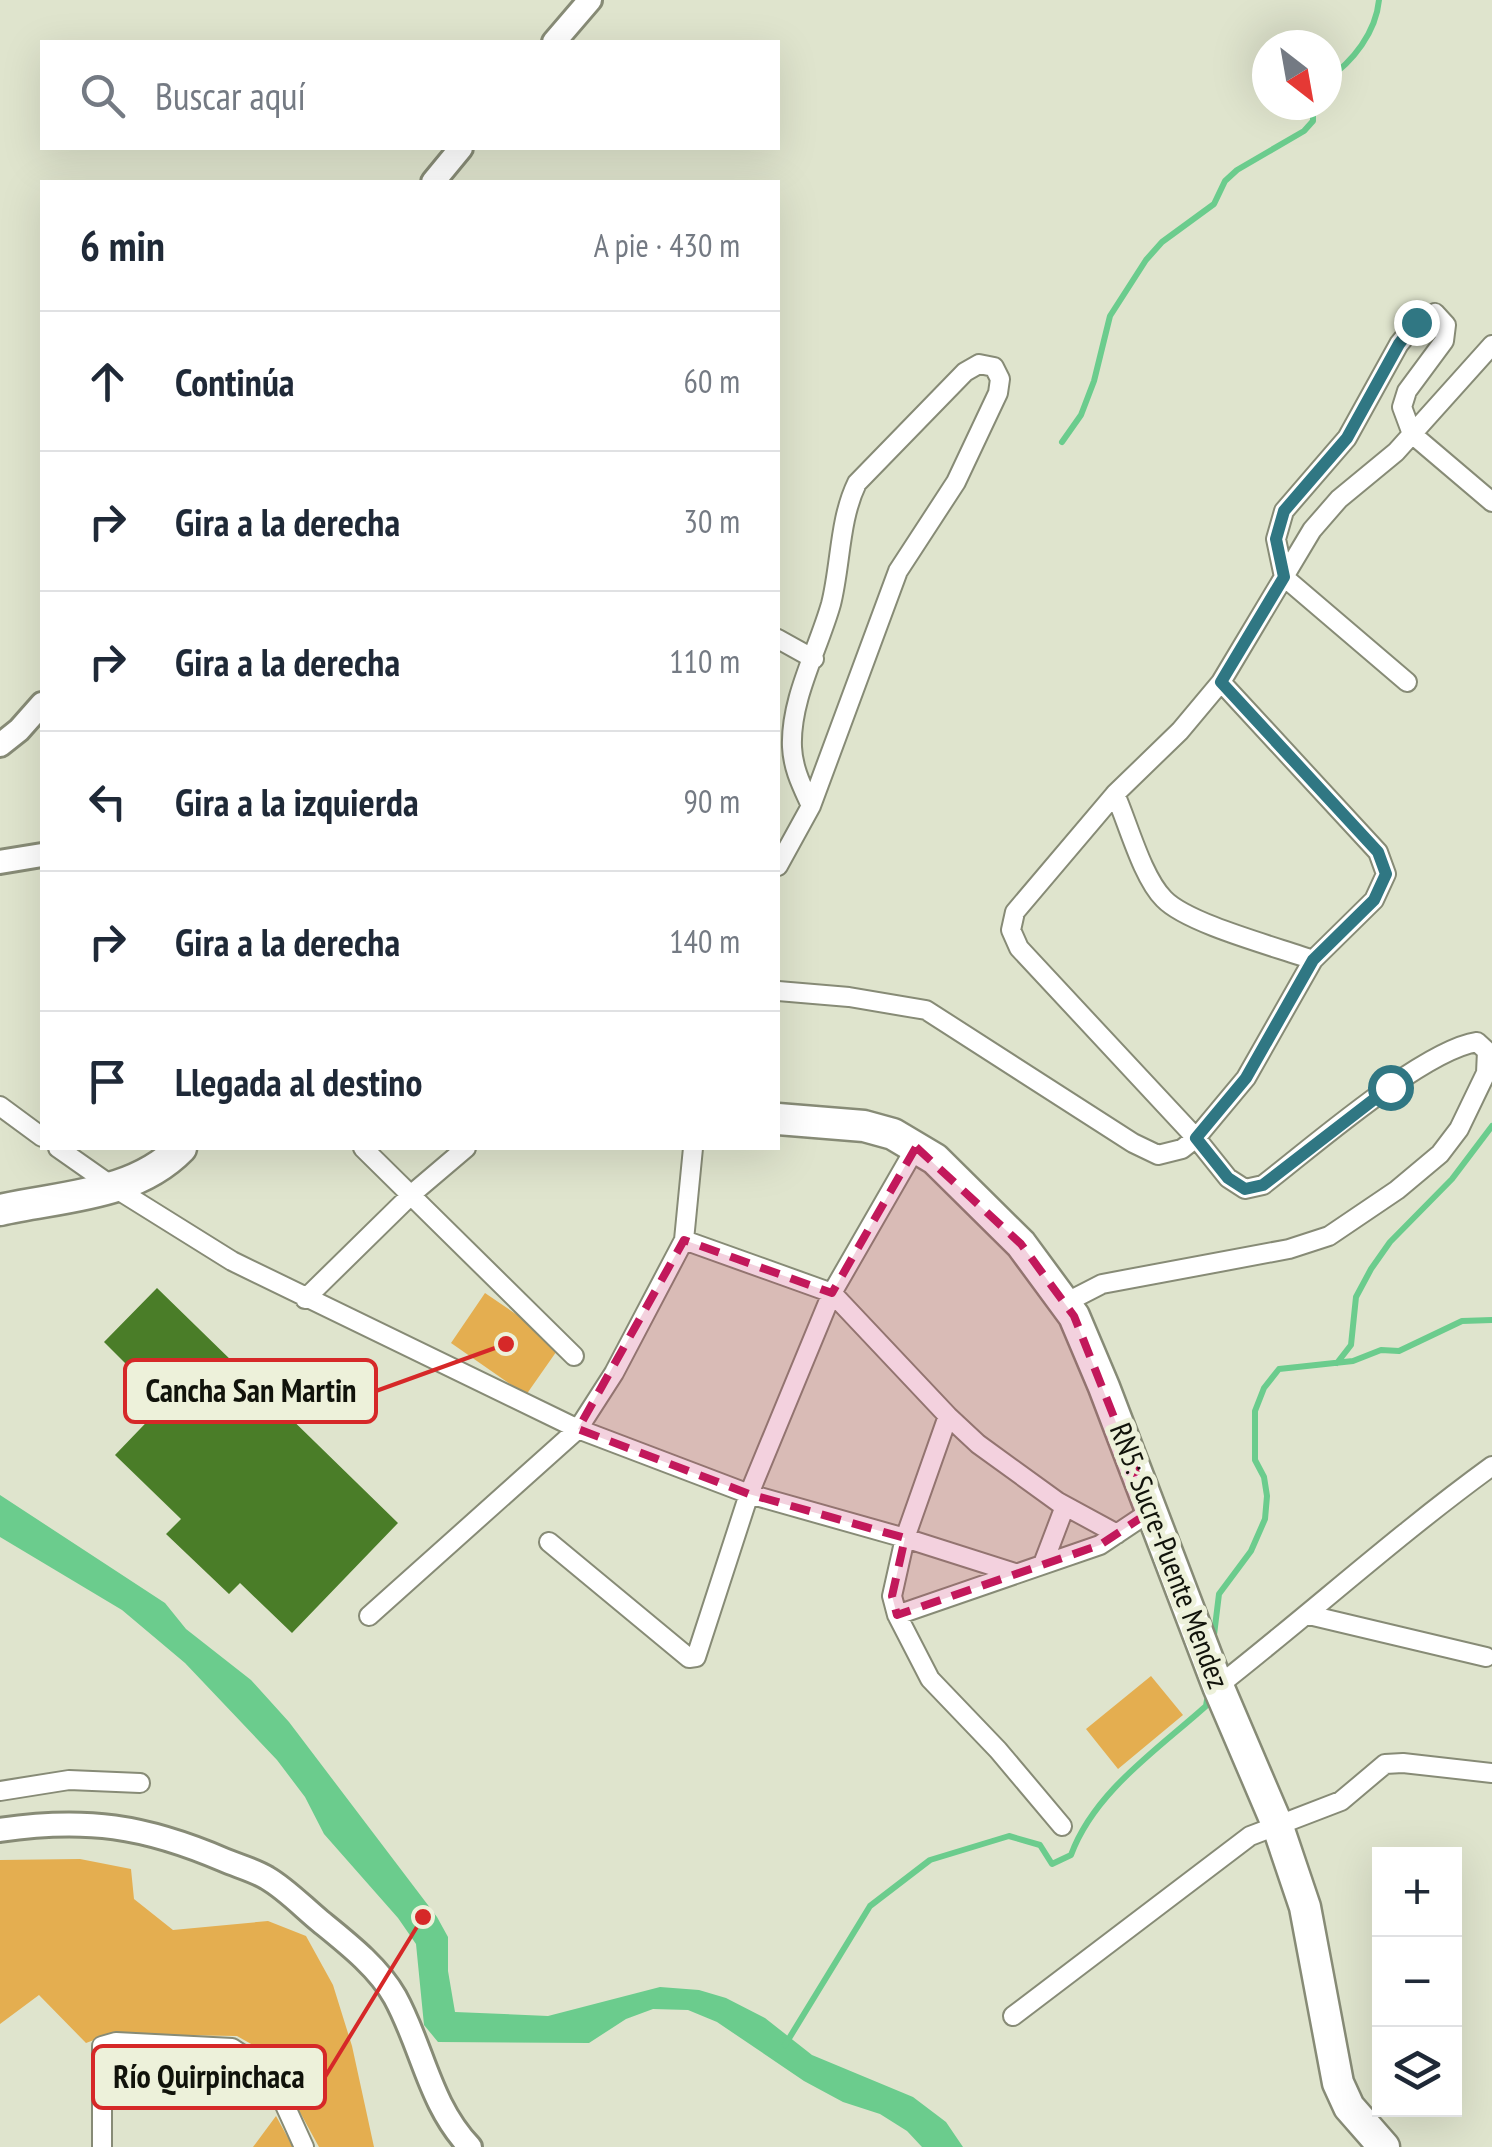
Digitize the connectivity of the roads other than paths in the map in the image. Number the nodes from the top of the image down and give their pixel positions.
1 (590, 0) edge
2 (556, 40) edge
3 (460, 150) edge
4 (434, 180) edge
5 (1492, 345) edge
6 (1412, 434) junction
7 (1492, 502) edge
8 (1284, 577) junction
9 (780, 640) edge
10 (814, 659) junction
11 (1221, 682) junction
12 (1407, 682) dead end
13 (40, 706) edge
14 (0, 746) edge
15 (1115, 794) junction
16 (812, 806) junction
17 (40, 855) edge
18 (0, 862) edge
19 (780, 862) edge
20 (1313, 960) junction
21 (780, 991) edge
22 (1489, 1046) edge
23 (0, 1106) edge
24 (780, 1119) edge
25 (40, 1136) edge
26 (1196, 1138) junction
27 (916, 1147) junction
28 (61, 1150) edge
29 (179, 1150) edge
30 (365, 1150) edge
31 (464, 1150) edge
32 (693, 1150) edge
33 (114, 1188) junction
34 (413, 1194) junction
35 (0, 1210) edge
36 (684, 1240) junction
37 (832, 1293) junction
38 (305, 1299) junction
39 (1065, 1303) junction
40 (574, 1356) dead end
41 (948, 1416) junction
42 (578, 1430) junction
43 (1492, 1466) edge
44 (749, 1494) junction
45 (1066, 1506) junction
46 (1151, 1511) junction
47 (1117, 1534) junction
48 (906, 1538) junction
49 (549, 1542) dead end
50 (1042, 1564) junction
51 (1015, 1573) junction
52 (897, 1615) junction
53 (1308, 1615) junction
54 (369, 1616) dead end
55 (1486, 1657) dead end
56 (1218, 1686) junction
57 (1492, 1773) edge
58 (140, 1784) dead end
59 (0, 1792) edge
60 (1276, 1824) junction
61 (1062, 1826) dead end
62 (0, 1830) edge
63 (1013, 2016) dead end
64 (102, 2147) edge
65 (304, 2147) edge
66 (470, 2147) edge
67 (1384, 2147) edge

1 - 2 street
3 - 4 street
5 - 6 street
6 - 7 street
6 - 8 street
6 - 8 street
8 - 11 street
8 - 12 street
9 - 10 street
10 - 16 street
10 - 16 street
11 - 15 street
11 - 20 street
13 - 14 street
15 - 20 street
15 - 26 street
16 - 19 street
17 - 18 street
20 - 26 street
21 - 26 street
22 - 26 street
22 - 39 street
23 - 25 street
24 - 27 highway, RN5: Sucre-Puente Mendez
27 - 37 street
27 - 39 highway, RN5: Sucre-Puente Mendez
28 - 33 street
29 - 33 highway
30 - 34 street
31 - 34 street
32 - 36 street
33 - 35 highway
33 - 38 street
34 - 38 street
34 - 40 street
36 - 37 street
36 - 42 street
37 - 41 street
37 - 44 street
38 - 42 street
39 - 46 highway, RN5: Sucre-Puente Mendez
41 - 45 street
41 - 48 street
42 - 44 street
42 - 54 street
43 - 53 street
44 - 48 street
44 - 49 street
45 - 47 street
45 - 50 street
46 - 47 street
46 - 56 highway, RN5: Sucre-Puente Mendez
47 - 50 street
48 - 51 street
48 - 52 street
50 - 51 street
51 - 52 street
52 - 61 street
53 - 55 street
53 - 56 street
56 - 60 highway, RN5: Sucre-Puente Mendez
57 - 60 street
58 - 59 street
60 - 63 street
60 - 67 highway, RN5: Sucre-Puente Mendez
62 - 66 street
64 - 65 street

